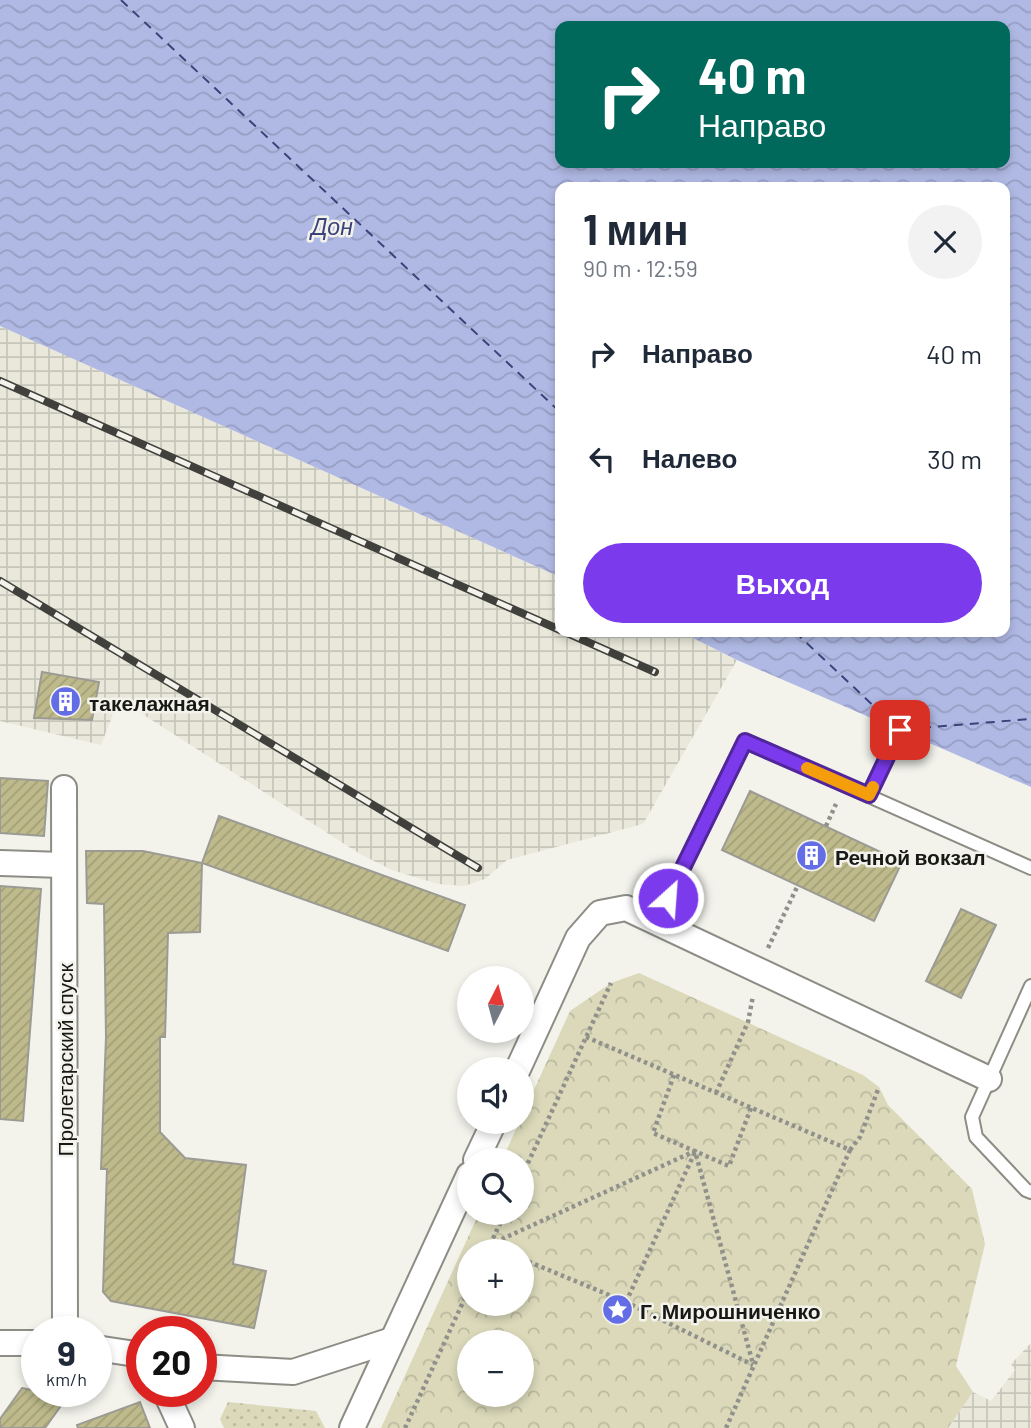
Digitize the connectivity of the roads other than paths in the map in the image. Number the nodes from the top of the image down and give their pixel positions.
1 (900, 730) dead end
2 (64, 788) dead end
3 (869, 795) junction
4 (0, 863) edge
5 (63, 865) junction
6 (1031, 868) edge
7 (657, 922) junction
8 (1031, 986) edge
9 (524, 1057) edge
10 (989, 1079) junction
11 (1031, 1192) edge
12 (457, 1201) edge
13 (65, 1316) edge
14 (393, 1340) junction
15 (0, 1343) edge
16 (21, 1343) edge
17 (217, 1368) edge
18 (172, 1407) edge
19 (182, 1428) edge
20 (352, 1428) edge

1 - 3 lane
2 - 5 street, Пролетарский спуск
3 - 6 lane
3 - 7 lane
4 - 5 street
5 - 13 street, Пролетарский спуск
7 - 9 street
7 - 10 street
8 - 10 lane
10 - 11 lane
12 - 14 street
14 - 17 street
14 - 20 street
15 - 16 street
18 - 19 street

